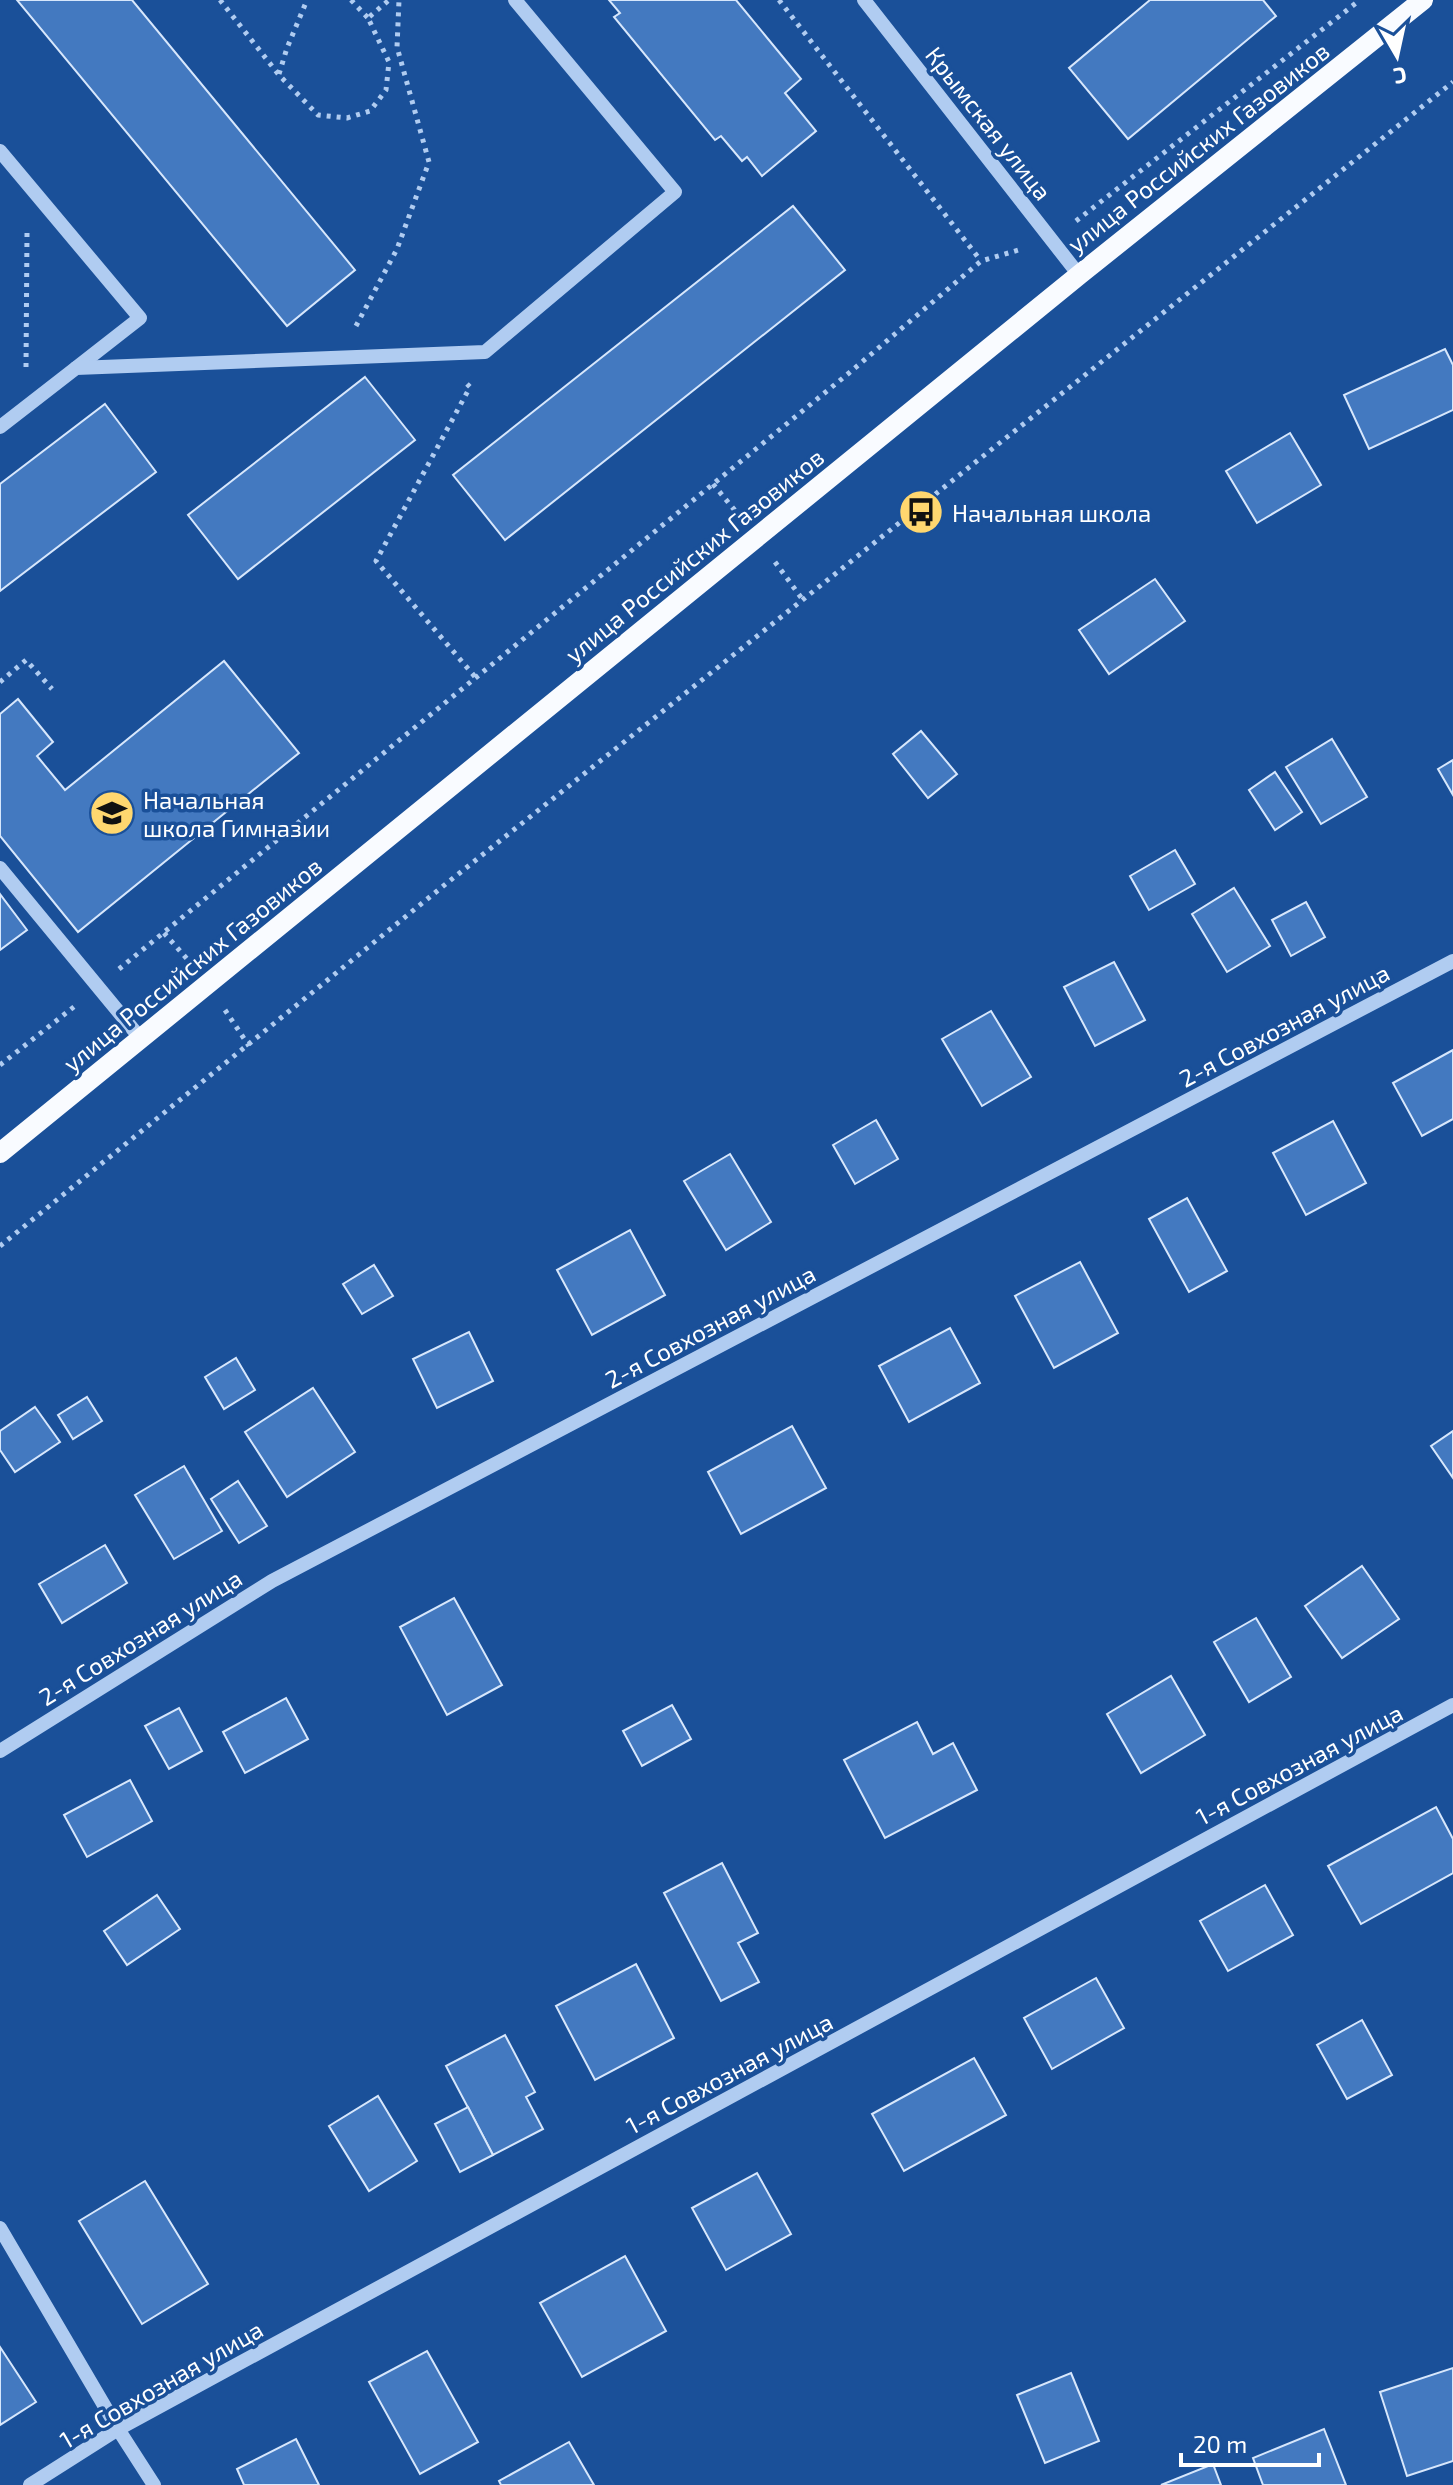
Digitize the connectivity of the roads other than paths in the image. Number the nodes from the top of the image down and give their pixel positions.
1 (515, 0) edge
2 (864, 0) edge
3 (1412, 4) edge
4 (0, 151) edge
5 (1079, 275) junction
6 (76, 368) junction
7 (0, 427) edge
8 (0, 868) edge
9 (1453, 961) edge
10 (141, 1039) junction
11 (0, 1153) edge
12 (1453, 1705) edge
13 (0, 1751) edge
14 (0, 2228) edge
15 (118, 2429) junction
16 (30, 2485) edge
17 (154, 2485) edge

1 - 6 street
2 - 5 street, Крымская улица
3 - 5 main road, улица Российских Газовиков
4 - 6 street
5 - 10 main road, улица Российских Газовиков
6 - 7 street
8 - 10 street
9 - 13 street, 2-я Совхозная улица
10 - 11 main road, улица Российских Газовиков
12 - 15 street, 1-я Совхозная улица
14 - 15 street
15 - 16 street, 1-я Совхозная улица
15 - 17 street

